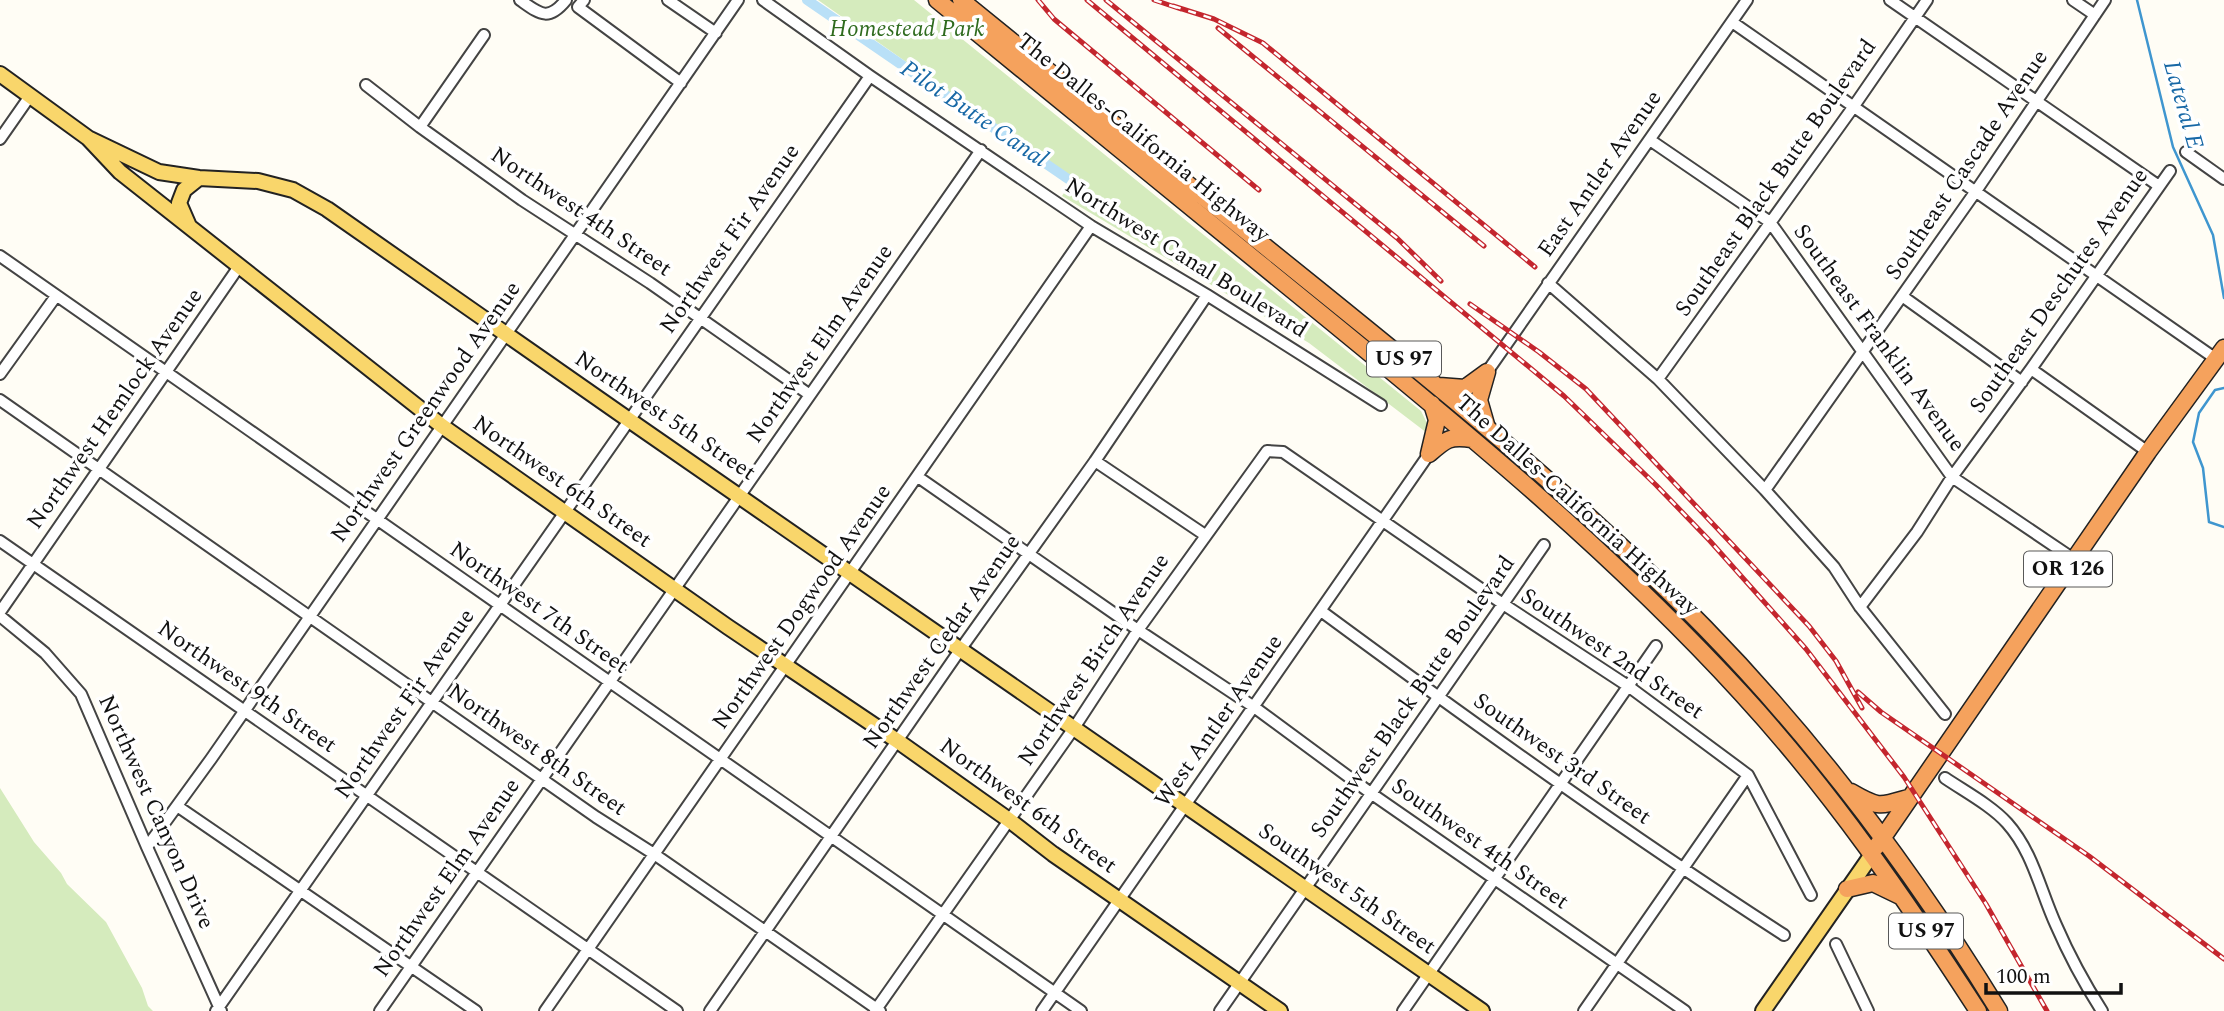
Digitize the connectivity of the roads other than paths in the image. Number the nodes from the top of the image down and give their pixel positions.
1 (520, 0) edge
2 (566, 0) edge
3 (584, 0) edge
4 (668, 0) edge
5 (738, 0) edge
6 (763, 0) edge
7 (937, 0) edge
8 (961, 0) edge
9 (1747, 0) edge
10 (1890, 0) edge
11 (1927, 0) edge
12 (2073, 0) edge
13 (2105, 0) edge
14 (2095, 15) junction
15 (1915, 17) junction
16 (1732, 22) junction
17 (716, 33) junction
18 (484, 35) dead end
19 (0, 74) edge
20 (870, 76) junction
21 (681, 83) junction
22 (366, 85) dead end
23 (30, 96) junction
24 (2036, 102) junction
25 (1854, 106) junction
26 (420, 127) junction
27 (88, 138) junction
28 (0, 139) edge
29 (1650, 140) junction
30 (981, 150) junction
31 (2186, 152) dead end
32 (2170, 171) dead end
33 (199, 178) junction
34 (2224, 179) edge
35 (2159, 186) junction
36 (1976, 191) junction
37 (1770, 222) junction
38 (1091, 226) junction
39 (190, 228) junction
40 (575, 236) junction
41 (0, 256) edge
42 (240, 265) junction
43 (2097, 274) junction
44 (1548, 283) junction
45 (1207, 295) junction
46 (56, 296) junction
47 (1902, 296) junction
48 (700, 318) junction
49 (506, 334) junction
50 (1861, 353) junction
51 (2220, 354) edge
52 (2031, 369) junction
53 (166, 372) junction
54 (1487, 372) junction
55 (0, 374) edge
56 (1658, 379) junction
57 (2022, 382) junction
58 (1438, 386) junction
59 (810, 395) junction
60 (0, 400) edge
61 (1432, 404) junction
62 (1381, 405) dead end
63 (629, 420) junction
64 (442, 426) junction
65 (1487, 428) junction
66 (1472, 439) junction
67 (1283, 452) joint
68 (2148, 452) junction
69 (1429, 454) junction
70 (1095, 461) junction
71 (99, 469) junction
72 (918, 477) junction
73 (1952, 477) junction
74 (1765, 490) junction
75 (740, 495) junction
76 (564, 513) junction
77 (376, 520) junction
78 (1382, 521) junction
79 (1205, 535) junction
80 (0, 541) edge
81 (1544, 545) dead end
82 (1028, 554) junction
83 (2075, 560) junction
84 (33, 564) junction
85 (851, 573) junction
86 (676, 588) junction
87 (1503, 604) junction
88 (499, 606) junction
89 (1860, 607) junction
90 (1321, 611) junction
91 (0, 614) edge
92 (309, 617) junction
93 (1138, 630) junction
94 (1656, 646) dead end
95 (960, 650) junction
96 (787, 666) junction
97 (609, 683) junction
98 (1628, 686) junction
99 (1438, 698) junction
100 (432, 702) junction
101 (1254, 707) junction
102 (244, 710) junction
103 (1945, 714) dead end
104 (1074, 727) junction
105 (899, 742) junction
106 (720, 760) junction
107 (1748, 775) junction
108 (1945, 778) dead end
109 (542, 779) junction
110 (1561, 783) junction
111 (1846, 789) junction
112 (1372, 794) junction
113 (1913, 795) junction
114 (367, 796) junction
115 (177, 806) junction
116 (1185, 806) junction
117 (1009, 820) junction
118 (831, 837) junction
119 (1883, 838) junction
120 (147, 847) junction
121 (1872, 853) junction
122 (654, 854) junction
123 (1682, 870) junction
124 (477, 872) junction
125 (1494, 879) junction
126 (1305, 888) junction
127 (301, 889) junction
128 (1847, 889) junction
129 (1811, 895) dead end
130 (1905, 899) junction
131 (1119, 900) junction
132 (942, 915) junction
133 (766, 932) junction
134 (1784, 935) dead end
135 (1836, 944) dead end
136 (589, 950) junction
137 (1617, 964) junction
138 (412, 965) junction
139 (1429, 974) junction
140 (1240, 983) junction
141 (1055, 993) junction
142 (219, 1010) edge
143 (877, 1010) edge
144 (380, 1011) edge
145 (476, 1011) edge
146 (545, 1011) edge
147 (677, 1011) edge
148 (710, 1011) edge
149 (1042, 1011) edge
150 (1081, 1011) edge
151 (1220, 1011) edge
152 (1280, 1011) edge
153 (1403, 1011) edge
154 (1482, 1011) edge
155 (1584, 1011) edge
156 (1685, 1011) edge
157 (1763, 1011) edge
158 (1868, 1011) edge
159 (1978, 1011) edge
160 (1999, 1011) edge
161 (2102, 1011) edge

1 - 2 street
3 - 21 street
4 - 17 street
5 - 17 street, Northwest Greenwood Avenue
6 - 20 street, Northwest Canal Boulevard
7 - 61 highway, The Dalles-California Highway / US 97
8 - 58 highway, The Dalles-California Highway / US 97
9 - 16 street, East Antler Avenue
10 - 15 street
11 - 15 street, Southeast Black Butte Boulevard
12 - 14 street
13 - 14 street, Southeast Cascade Avenue
14 - 24 street, Southeast Cascade Avenue
15 - 24 street
15 - 25 street, Southeast Black Butte Boulevard
16 - 25 street
16 - 29 street, East Antler Avenue
17 - 21 street, Northwest Greenwood Avenue
18 - 26 street
19 - 23 main road, Northwest 6th Street
20 - 30 street, Northwest Canal Boulevard
20 - 48 street, Northwest Fir Avenue
21 - 40 street, Northwest Greenwood Avenue
22 - 26 street, Northwest 4th Street
23 - 27 main road, Northwest 6th Street
23 - 28 street
24 - 35 street
24 - 36 street, Southeast Cascade Avenue
25 - 36 street
25 - 37 street, Southeast Black Butte Boulevard
26 - 40 street, Northwest 4th Street
27 - 33 main road, Northwest 5th Street
27 - 39 main road, Northwest 6th Street
29 - 37 street, Southeast Franklin Avenue
29 - 44 street, East Antler Avenue
30 - 38 street, Northwest Canal Boulevard
30 - 59 street, Northwest Elm Avenue
31 - 34 street
32 - 35 street, Southeast Deschutes Avenue
33 - 39 main road
33 - 49 main road, Northwest 5th Street
35 - 43 street, Southeast Deschutes Avenue
36 - 43 street
36 - 47 street, Southeast Cascade Avenue
37 - 50 street, Southeast Franklin Avenue
37 - 56 street, Southeast Black Butte Boulevard
38 - 45 street, Northwest Canal Boulevard
38 - 72 street, Northwest Dogwood Avenue
39 - 42 main road, Northwest 6th Street
40 - 48 street, Northwest 4th Street
40 - 49 street, Northwest Greenwood Avenue
41 - 46 street, Northwest 7th Street
42 - 53 street, Northwest Hemlock Avenue
42 - 64 main road, Northwest 6th Street
43 - 51 street
43 - 52 street, Southeast Deschutes Avenue
44 - 54 street, East Antler Avenue
44 - 56 street
45 - 62 street, Northwest Canal Boulevard
45 - 70 street, Northwest Cedar Avenue
46 - 53 street, Northwest 7th Street
46 - 55 street
47 - 50 street, Southeast Cascade Avenue
47 - 57 street
48 - 59 street, Northwest 4th Street
48 - 63 street, Northwest Fir Avenue
49 - 63 main road, Northwest 5th Street
49 - 64 street, Northwest Greenwood Avenue
50 - 73 street, Southeast Franklin Avenue
50 - 74 street, Southeast Cascade Avenue
51 - 68 highway, OR 126
52 - 57 street, Southeast Deschutes Avenue
52 - 68 street
53 - 71 street, Northwest Hemlock Avenue
53 - 77 street, Northwest 7th Street
54 - 58 highway
54 - 65 highway
56 - 74 street
57 - 73 street, Southeast Deschutes Avenue
58 - 65 highway, The Dalles-California Highway / US 97
59 - 75 street, Northwest Elm Avenue
60 - 71 street, Northwest 8th Street
61 - 66 highway, The Dalles-California Highway / US 97
61 - 69 highway
63 - 75 main road, Northwest 5th Street
63 - 76 street, Northwest Fir Avenue
64 - 76 main road, Northwest 6th Street
64 - 77 street, Northwest Greenwood Avenue
65 - 111 highway, The Dalles-California Highway / US 97
66 - 69 highway
66 - 121 highway, The Dalles-California Highway / US 97
67 - 78 street, Southwest 2nd Street
67 - 79 street, Northwest Birch Avenue
68 - 83 highway, OR 126
69 - 78 street, West Antler Avenue
70 - 79 street
70 - 82 street, Northwest Cedar Avenue
71 - 84 street, Northwest Hemlock Avenue
71 - 92 street, Northwest 8th Street
72 - 82 street
72 - 85 street, Northwest Dogwood Avenue
73 - 83 street, Southeast Franklin Avenue
73 - 89 street, Southeast Deschutes Avenue
74 - 89 street
75 - 85 main road, Northwest 5th Street
75 - 86 street, Northwest Elm Avenue
76 - 86 main road, Northwest 6th Street
76 - 88 street, Northwest Fir Avenue
77 - 88 street, Northwest 7th Street
77 - 92 street, Northwest Greenwood Avenue
78 - 87 street, Southwest 2nd Street
78 - 90 street, West Antler Avenue
79 - 93 street, Northwest Birch Avenue
80 - 84 street, Northwest 9th Street
81 - 87 street, Southwest Black Butte Boulevard
82 - 93 street
82 - 95 street, Northwest Cedar Avenue
83 - 113 highway, OR 126
84 - 91 street, Northwest Hemlock Avenue
84 - 102 street, Northwest 9th Street
85 - 95 main road, Northwest 5th Street
85 - 96 street, Northwest Dogwood Avenue
86 - 96 main road, Northwest 6th Street
86 - 97 street, Northwest Elm Avenue
87 - 98 street, Southwest 2nd Street
87 - 99 street, Southwest Black Butte Boulevard
88 - 97 street, Northwest 7th Street
88 - 100 street, Northwest Fir Avenue
89 - 103 street
90 - 99 street, Southwest 3rd Street
90 - 101 street, West Antler Avenue
91 - 120 street, Northwest Canyon Drive
92 - 100 street, Northwest 8th Street
92 - 102 street, Northwest Greenwood Avenue
93 - 101 street
93 - 104 street, Northwest Birch Avenue
94 - 98 street
95 - 104 main road, Northwest 5th Street
95 - 105 street, Northwest Cedar Avenue
96 - 105 main road, Northwest 6th Street
96 - 106 street, Northwest Dogwood Avenue
97 - 106 street, Northwest 7th Street
97 - 109 street, Northwest Elm Avenue
98 - 107 street, Southwest 2nd Street
98 - 110 street
99 - 110 street, Southwest 3rd Street
99 - 112 street, Southwest Black Butte Boulevard
100 - 109 street, Northwest 8th Street
100 - 114 street, Northwest Fir Avenue
101 - 112 street, Southwest 4th Street
101 - 116 street, West Antler Avenue
102 - 114 street, Northwest 9th Street
102 - 115 street, Northwest Greenwood Avenue
104 - 116 main road, Northwest 5th Street
104 - 117 street, Northwest Birch Avenue
105 - 117 main road, Northwest 6th Street
105 - 118 street, Northwest Cedar Avenue
106 - 118 street, Northwest 7th Street
106 - 122 street, Northwest Dogwood Avenue
107 - 123 street
107 - 129 street
108 - 161 street
109 - 122 street, Northwest 8th Street
109 - 124 street, Northwest Elm Avenue
110 - 123 street, Southwest 3rd Street
110 - 125 street
111 - 113 highway
111 - 119 highway, The Dalles-California Highway / US 97
112 - 125 street, Southwest 4th Street
112 - 126 street, Southwest Black Butte Boulevard
113 - 119 highway, OR 126
114 - 124 street, Northwest 9th Street
114 - 127 street, Northwest Fir Avenue
115 - 120 street, Northwest Greenwood Avenue
115 - 127 street
116 - 126 main road, Southwest 5th Street
116 - 131 street, West Antler Avenue
117 - 131 main road, Northwest 6th Street
117 - 132 street, Northwest Birch Avenue
118 - 132 street, Northwest 7th Street
118 - 133 street, Northwest Cedar Avenue
119 - 121 highway, OR 126
119 - 160 highway, The Dalles-California Highway / US 97
120 - 142 street, Northwest Canyon Drive
121 - 128 main road
121 - 130 highway, The Dalles-California Highway / US 97
122 - 133 street, Northwest 8th Street
122 - 136 street, Northwest Dogwood Avenue
123 - 134 street, Southwest 3rd Street
123 - 137 street
124 - 136 street, Northwest 9th Street
124 - 138 street, Northwest Elm Avenue
125 - 137 street, Southwest 4th Street
125 - 139 street
126 - 139 main road, Southwest 5th Street
126 - 140 street, Southwest Black Butte Boulevard
127 - 138 street
127 - 142 street, Northwest Fir Avenue
128 - 130 highway
128 - 157 main road
130 - 159 highway, The Dalles-California Highway / US 97
131 - 140 main road, Northwest 6th Street
131 - 141 street, West Antler Avenue
132 - 141 street, Northwest 7th Street
132 - 143 street, Northwest Birch Avenue
133 - 143 street, Northwest 8th Street
133 - 148 street, Northwest Cedar Avenue
135 - 158 street
136 - 146 street, Northwest Dogwood Avenue
136 - 147 street, Northwest 9th Street
137 - 155 street
137 - 156 street, Southwest 4th Street
138 - 144 street, Northwest Elm Avenue
138 - 145 street
139 - 153 street
139 - 154 main road, Southwest 5th Street
140 - 151 street, Southwest Black Butte Boulevard
140 - 152 main road, Northwest 6th Street
141 - 149 street, West Antler Avenue
141 - 150 street, Northwest 7th Street

